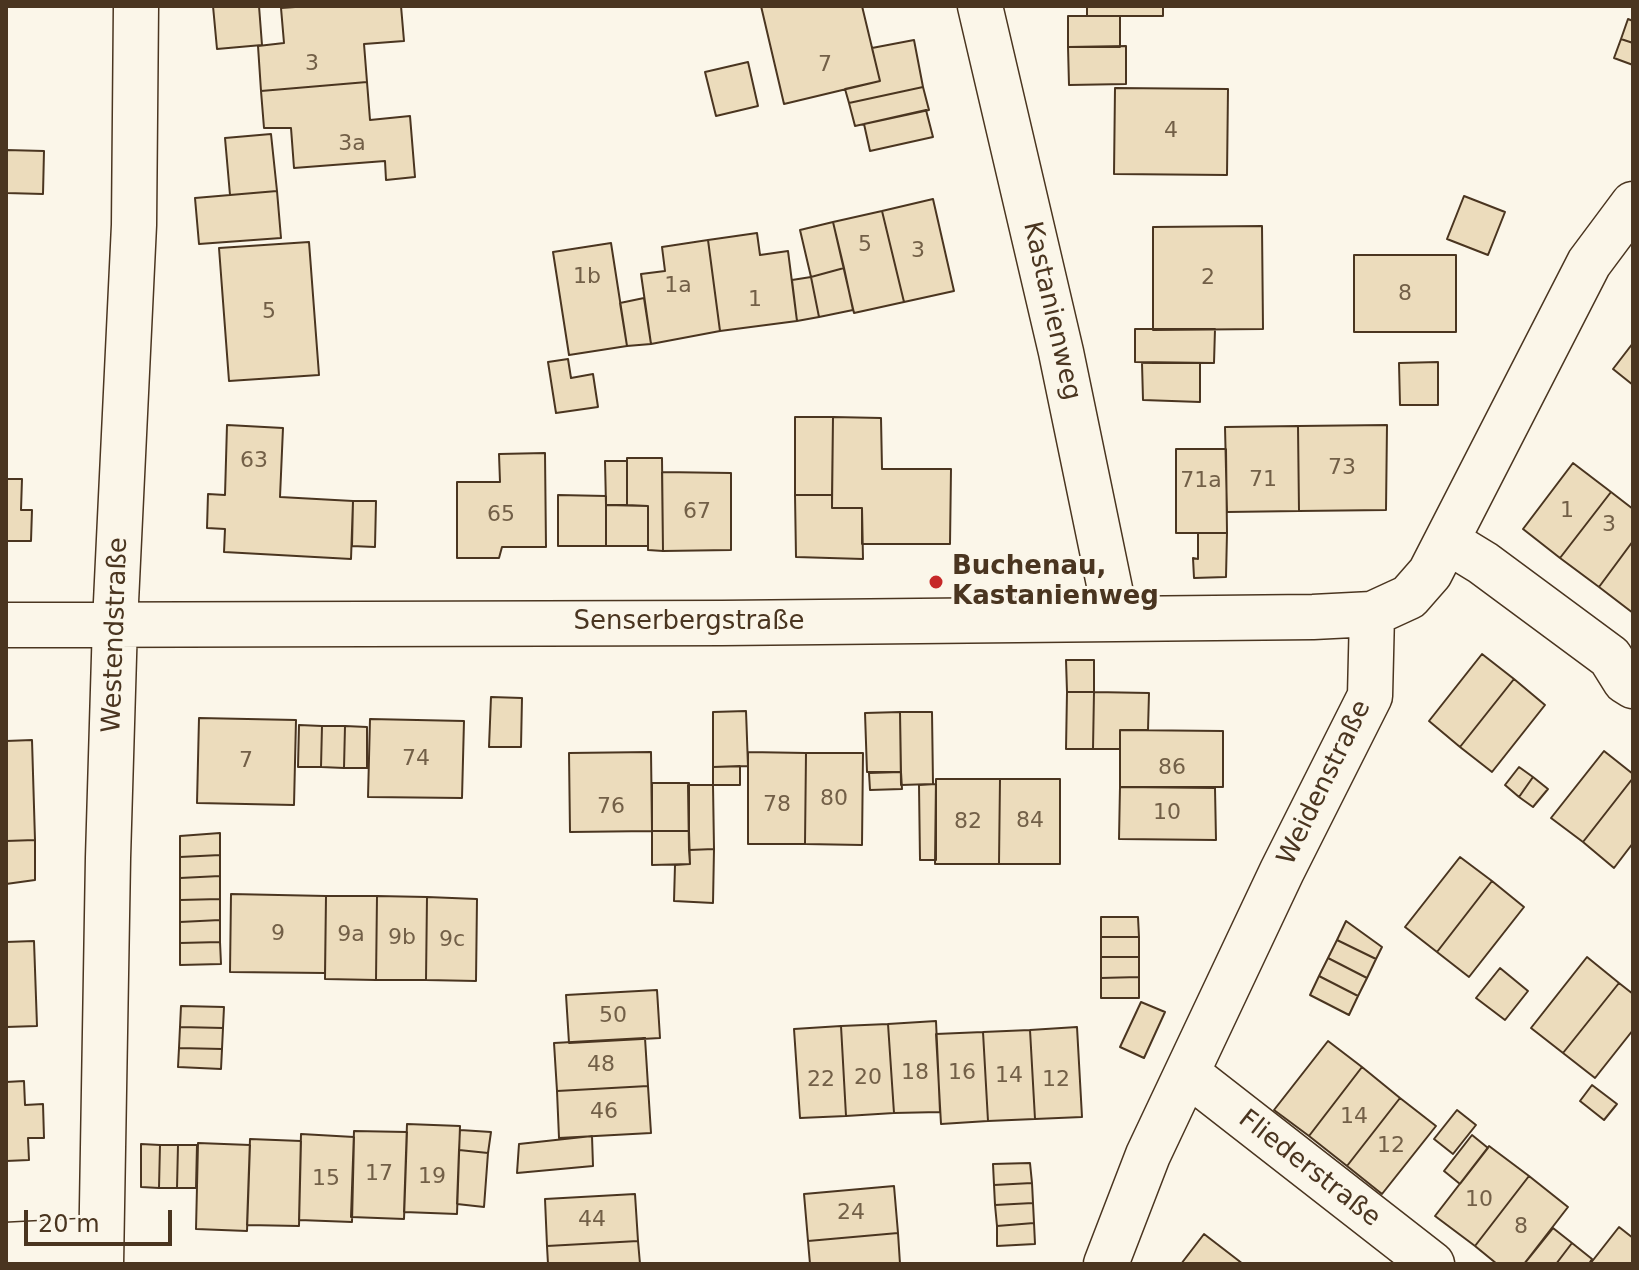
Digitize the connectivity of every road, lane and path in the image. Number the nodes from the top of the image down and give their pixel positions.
1 (136, 6) edge
2 (980, 6) edge
3 (1633, 204) edge
4 (1447, 541) junction
5 (1372, 614) junction
6 (1116, 618) junction
7 (115, 623) junction
8 (6, 625) edge
9 (1633, 686) edge
10 (1187, 1073) junction
11 (6, 1245) edge
12 (101, 1252) edge
13 (1106, 1264) edge
14 (1432, 1264) edge

1 - 7 street, Westendstraße
2 - 6 street, Kastanienweg
3 - 4 street
4 - 5 street
4 - 9 street
5 - 6 street, Senserbergstraße
5 - 10 street, Weidenstraße
6 - 7 street, Senserbergstraße
7 - 8 street, Senserbergstraße
7 - 12 street, Westendstraße
10 - 13 street, Weidenstraße
10 - 14 street, Fliederstraße
11 - 12 street

